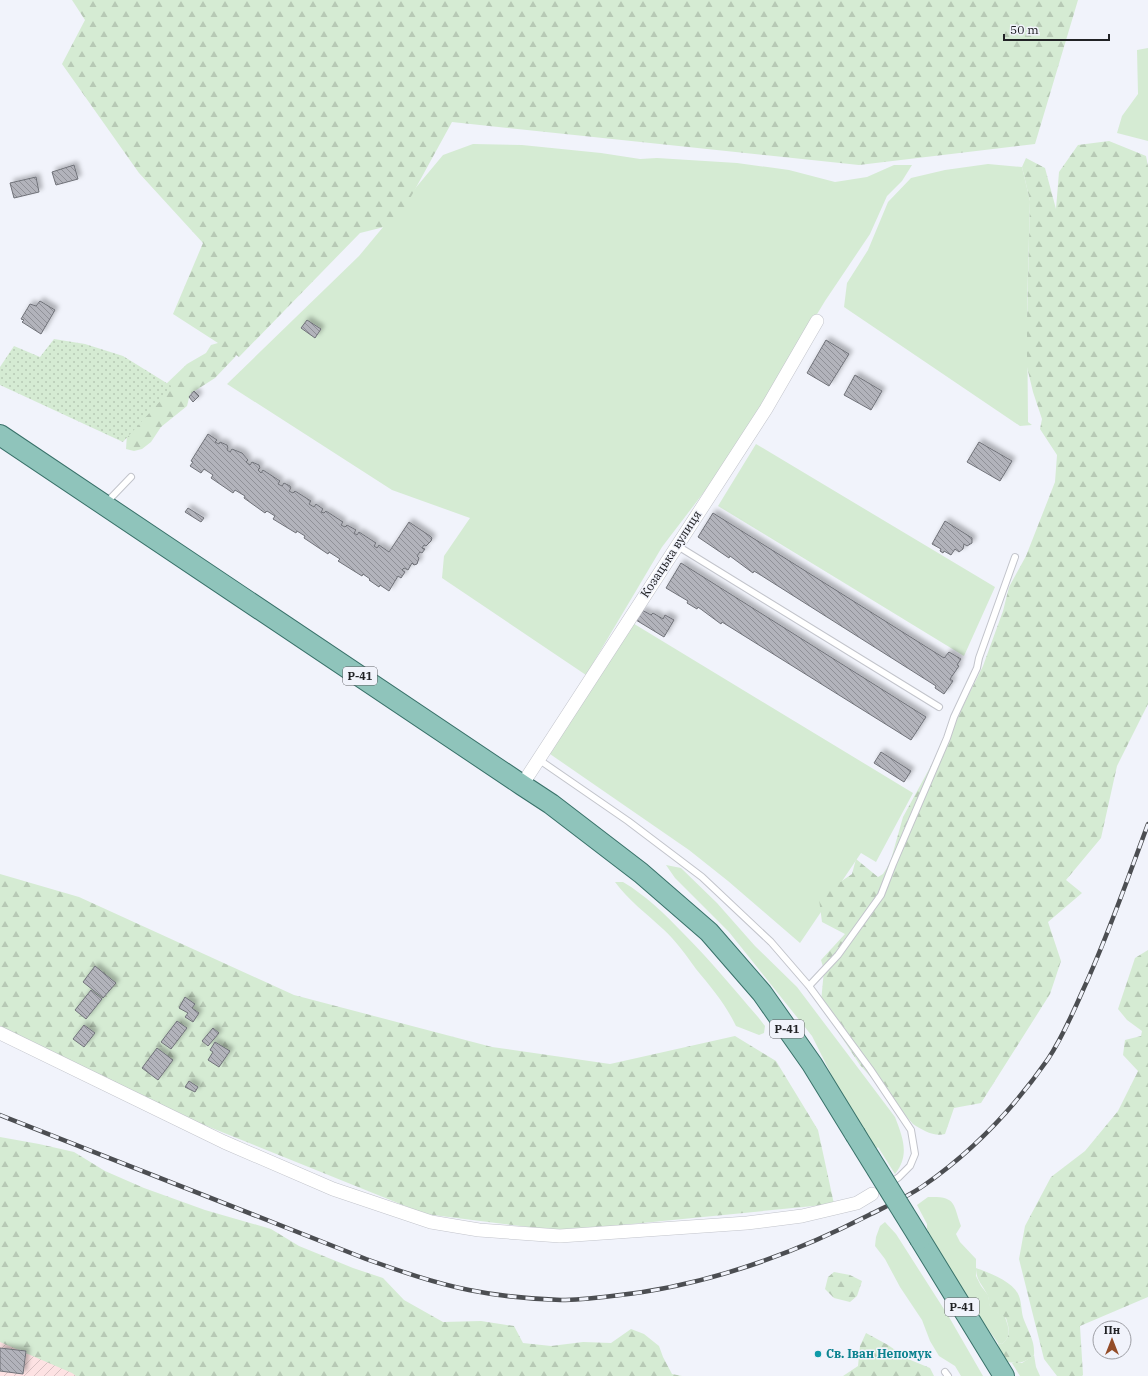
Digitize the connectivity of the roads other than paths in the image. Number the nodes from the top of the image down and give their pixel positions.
1 (817, 321) dead end
2 (0, 434) edge
3 (131, 477) dead end
4 (104, 504) junction
5 (676, 546) junction
6 (1015, 557) dead end
7 (939, 707) dead end
8 (538, 759) junction
9 (522, 785) junction
10 (808, 986) junction
11 (0, 1033) edge
12 (876, 1192) joint
13 (1004, 1376) edge

1 - 5 street, Козацька вулиця
2 - 4 main road, Р-41
3 - 4 lane
4 - 9 main road, Р-41
5 - 7 lane
5 - 8 street, Козацька вулиця
6 - 10 lane
8 - 9 street, Козацька вулиця
8 - 10 lane
9 - 13 main road, Р-41, bridge
10 - 12 lane
11 - 12 street

